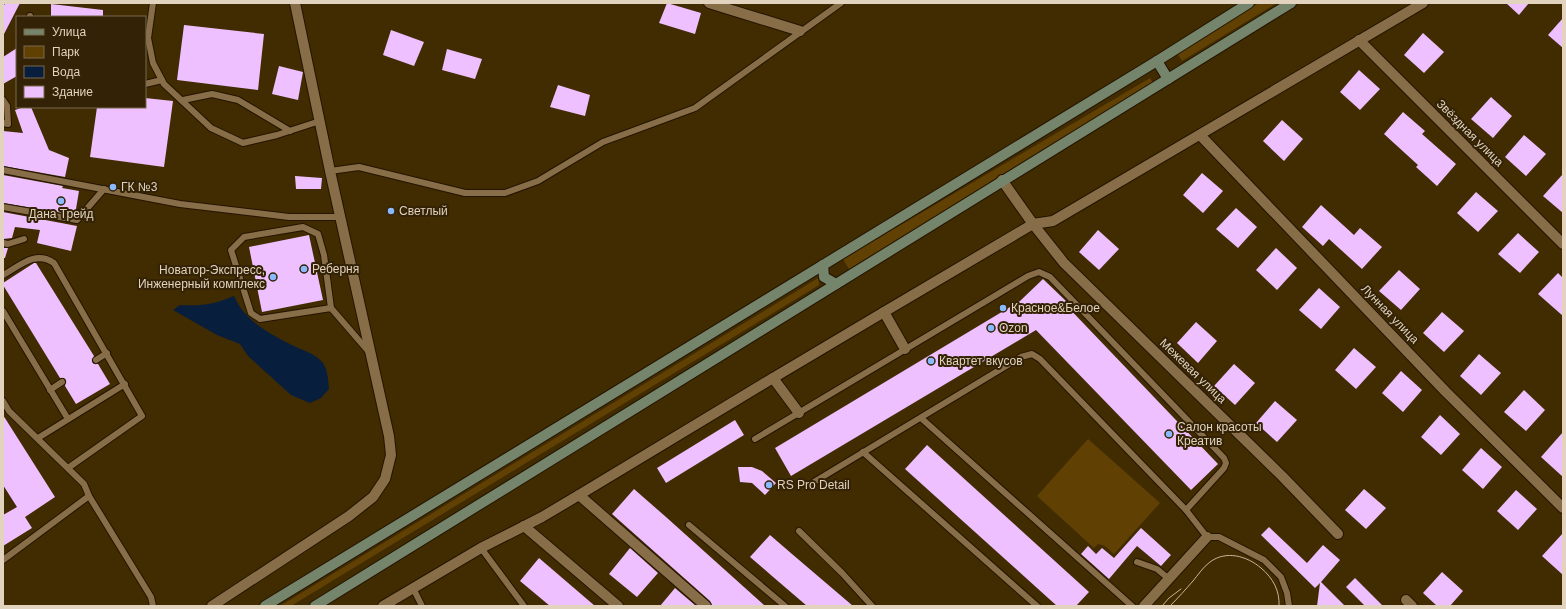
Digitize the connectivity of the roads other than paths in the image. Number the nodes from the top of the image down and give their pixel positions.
1 (153, 3) edge
2 (295, 3) edge
3 (709, 3) edge
4 (841, 3) edge
5 (1249, 3) edge
6 (1291, 3) edge
7 (1423, 3) edge
8 (800, 31) junction
9 (1359, 40) junction
10 (1157, 62) junction
11 (1168, 79) junction
12 (162, 80) junction
13 (146, 84) edge
14 (3, 100) edge
15 (183, 100) junction
16 (320, 121) junction
17 (3, 123) edge
18 (290, 131) junction
19 (1200, 135) junction
20 (3, 170) edge
21 (330, 171) junction
22 (1002, 180) junction
23 (104, 189) junction
24 (3, 207) edge
25 (341, 217) junction
26 (1033, 224) junction
27 (24, 239) dead end
28 (3, 243) edge
29 (1563, 244) edge
30 (823, 265) junction
31 (3, 275) edge
32 (836, 284) junction
33 (331, 308) junction
34 (3, 311) edge
35 (884, 312) junction
36 (905, 349) junction
37 (107, 353) junction
38 (371, 354) junction
39 (96, 360) dead end
40 (773, 378) junction
41 (62, 382) dead end
42 (125, 384) junction
43 (50, 390) junction
44 (3, 401) edge
45 (799, 413) junction
46 (921, 418) junction
47 (68, 419) junction
48 (38, 438) junction
49 (755, 439) dead end
50 (863, 452) junction
51 (68, 468) junction
52 (814, 482) dead end
53 (579, 495) junction
54 (89, 496) junction
55 (1563, 508) edge
56 (1186, 510) junction
57 (690, 525) dead end
58 (524, 526) junction
59 (798, 531) dead end
60 (1338, 534) dead end
61 (1206, 537) junction
62 (480, 548) junction
63 (3, 560) edge
64 (1137, 562) dead end
65 (1168, 579) junction
66 (413, 588) junction
67 (153, 606) edge
68 (212, 606) edge
69 (265, 606) edge
70 (314, 606) edge
71 (383, 606) edge
72 (422, 606) edge
73 (524, 606) edge
74 (618, 606) edge
75 (706, 606) edge
76 (785, 606) edge
77 (872, 606) edge
78 (1037, 606) edge
79 (1132, 606) edge
80 (1144, 606) edge
81 (1289, 606) edge

1 - 12 lane
2 - 16 street
3 - 8 street
4 - 8 lane
5 - 10 main road
6 - 11 main road
7 - 9 street
8 - 21 lane
9 - 19 street
9 - 29 street, Звёздная улица
10 - 11 main road
10 - 30 main road
11 - 22 main road
12 - 13 lane
12 - 15 lane
14 - 17 lane
15 - 18 lane
15 - 18 lane
16 - 18 lane
16 - 21 street
19 - 26 street
19 - 55 street, Лунная улица
20 - 23 lane
21 - 25 street
22 - 26 street, Межевая улица
22 - 32 main road
23 - 24 lane
23 - 25 lane
25 - 38 street
26 - 35 street
26 - 60 street, Межевая улица
27 - 28 lane
30 - 32 main road
30 - 69 main road
31 - 37 lane
32 - 70 main road
33 - 33 lane
33 - 38 lane
34 - 43 lane
35 - 36 street
35 - 40 street
36 - 45 lane
36 - 56 lane
37 - 39 lane
37 - 42 lane
38 - 68 street
40 - 45 street
40 - 53 street
41 - 43 lane
42 - 47 lane
42 - 51 lane
43 - 47 lane
44 - 48 lane
45 - 49 lane
46 - 50 lane
46 - 56 lane
46 - 79 lane
47 - 48 lane
48 - 51 lane
50 - 52 lane
50 - 78 lane
51 - 54 lane
53 - 58 street
53 - 75 street
54 - 63 lane
54 - 67 lane
56 - 61 lane
57 - 76 lane
58 - 62 street
58 - 74 street
59 - 77 lane
61 - 65 street
61 - 81 lane
62 - 66 street
62 - 73 lane
64 - 65 lane
65 - 80 street
66 - 71 street
66 - 72 lane

